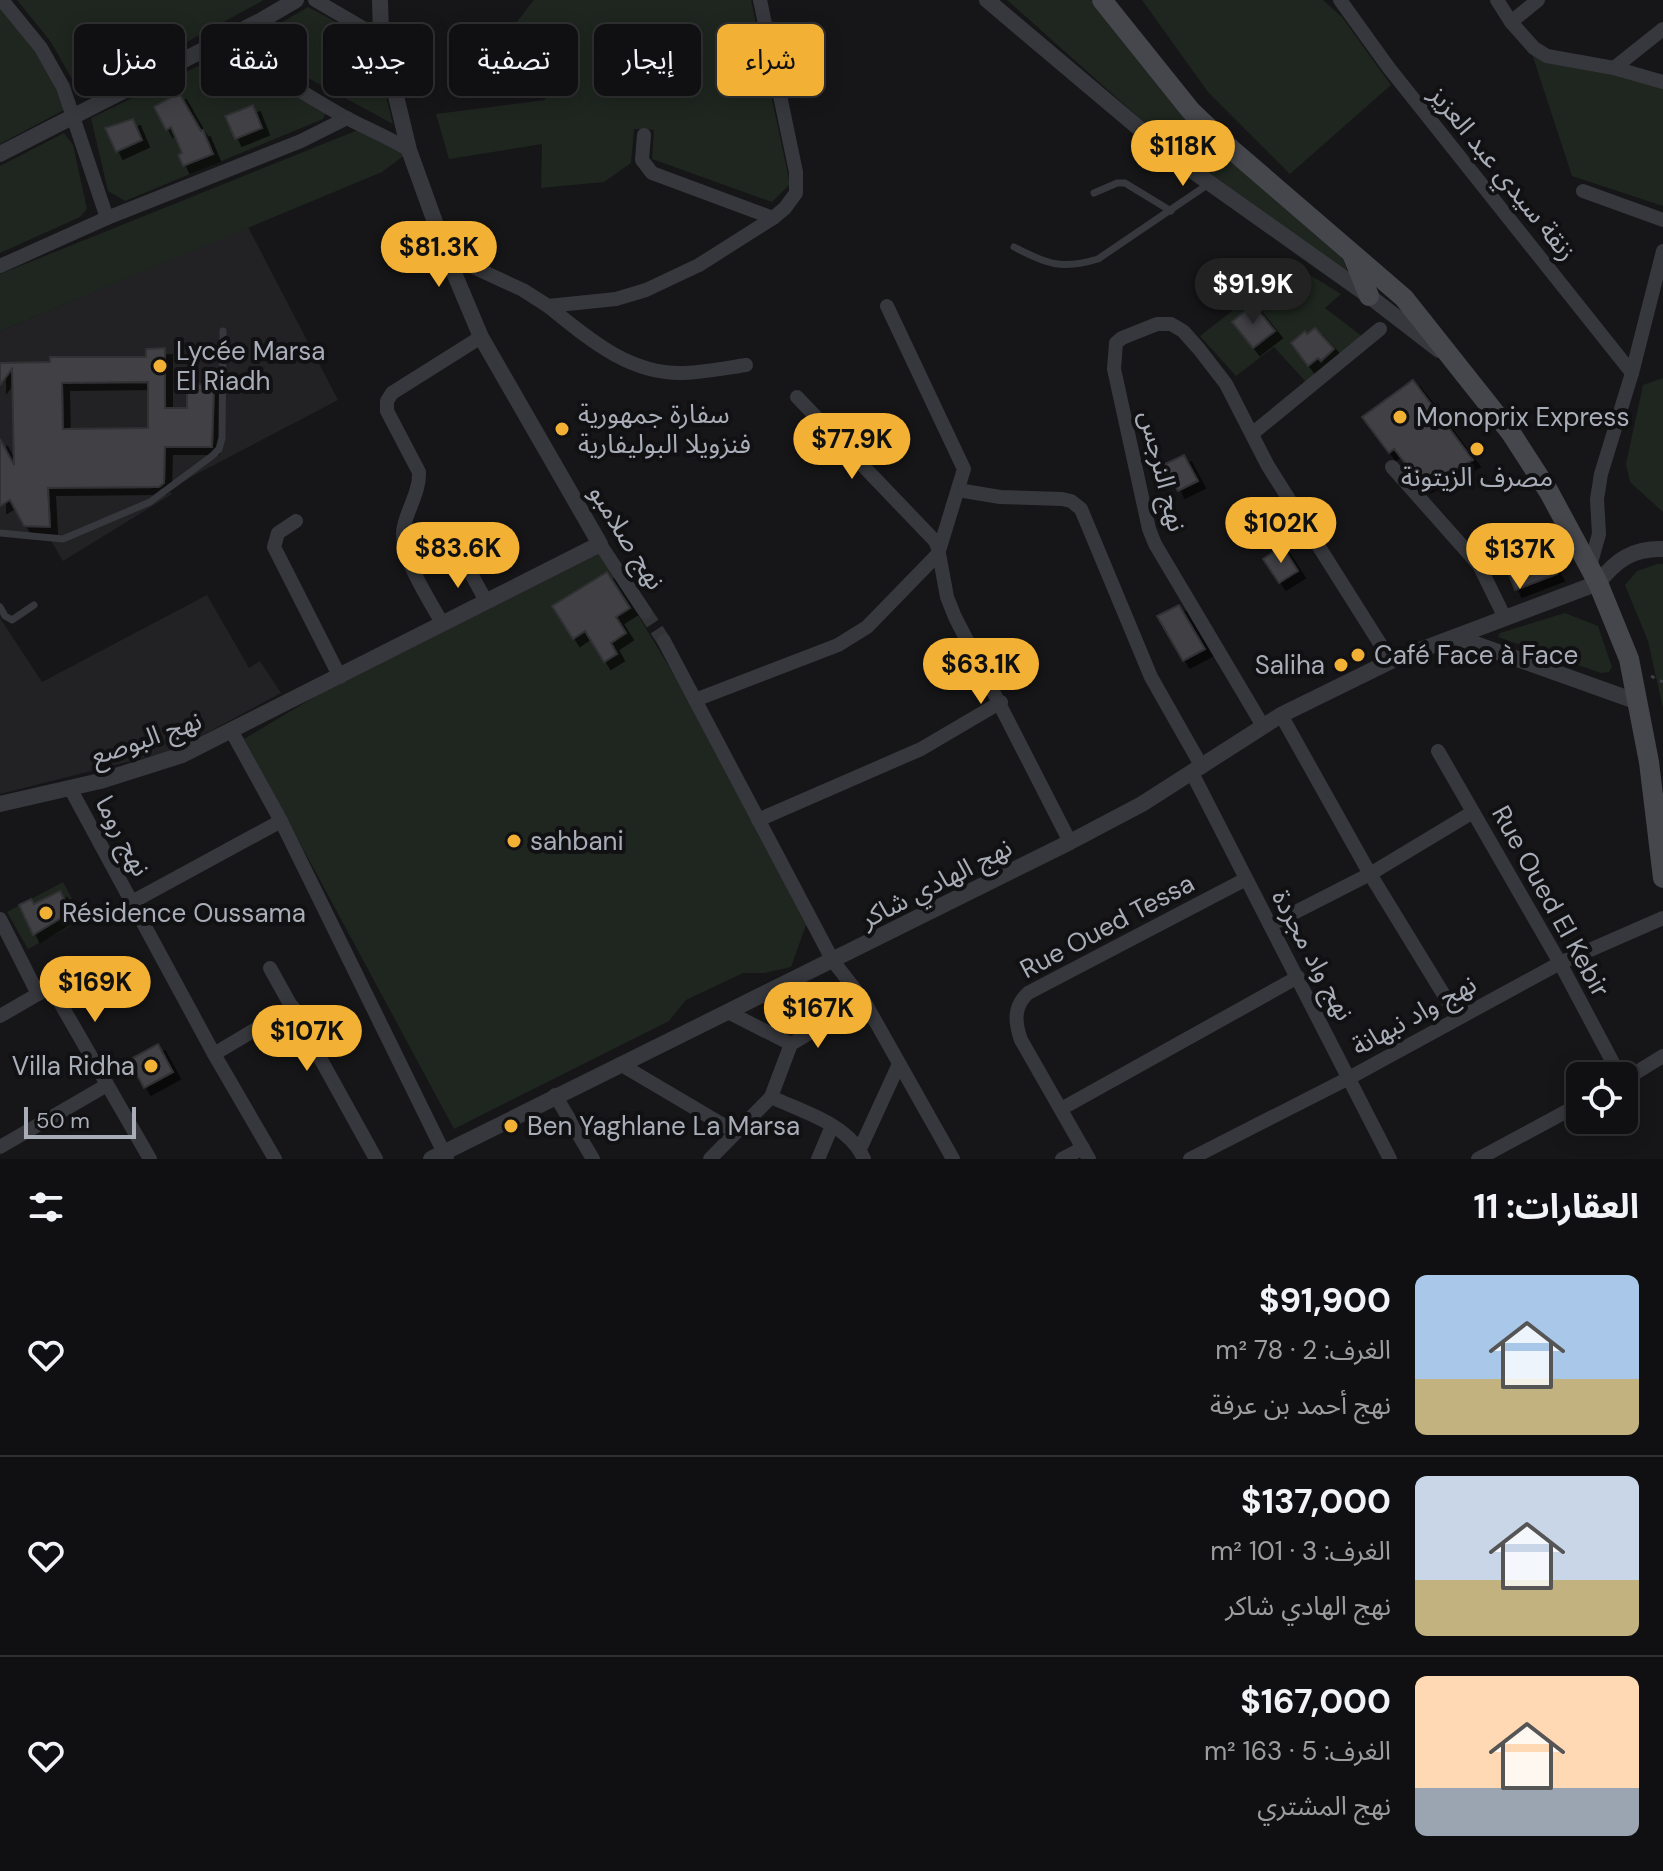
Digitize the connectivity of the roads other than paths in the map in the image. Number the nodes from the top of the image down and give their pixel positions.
1 (2, 0) edge
2 (296, 0) edge
3 (315, 0) edge
4 (380, 0) edge
5 (760, 0) edge
6 (987, 0) edge
7 (1102, 0) edge
8 (1340, 0) edge
9 (1497, 0) edge
10 (1538, 0) edge
11 (1511, 22) junction
12 (253, 24) edge
13 (356, 24) edge
14 (381, 24) edge
15 (1663, 29) edge
16 (201, 52) edge
17 (1614, 68) junction
18 (1663, 82) edge
19 (307, 95) edge
20 (396, 96) edge
21 (73, 115) junction
22 (347, 118) junction
23 (644, 135) dead end
24 (409, 150) junction
25 (0, 154) edge
26 (1210, 183) junction
27 (1583, 191) dead end
28 (1094, 193) dead end
29 (1171, 211) junction
30 (107, 218) junction
31 (773, 218) junction
32 (1663, 220) edge
33 (1014, 247) dead end
34 (1350, 250) junction
35 (1663, 251) edge
36 (449, 261) junction
37 (0, 266) edge
38 (1369, 296) junction
39 (548, 306) junction
40 (887, 306) dead end
41 (1380, 329) dead end
42 (223, 331) dead end
43 (481, 337) junction
44 (1453, 361) junction
45 (746, 365) dead end
46 (1632, 373) junction
47 (797, 397) dead end
48 (1253, 433) junction
49 (1392, 467) dead end
50 (958, 490) junction
51 (296, 521) dead end
52 (0, 533) edge
53 (600, 544) junction
54 (1663, 549) edge
55 (938, 554) junction
56 (463, 559) dead end
57 (1594, 574) junction
58 (486, 601) junction
59 (34, 605) dead end
60 (0, 607) edge
61 (645, 612) tunnel mouth
62 (1505, 618) junction
63 (442, 623) junction
64 (1456, 637) junction
65 (664, 641) tunnel mouth
66 (1391, 661) junction
67 (340, 677) junction
68 (695, 700) junction
69 (1001, 702) junction
70 (1638, 702) junction
71 (1281, 715) junction
72 (1263, 726) junction
73 (232, 732) junction
74 (1438, 751) dead end
75 (1197, 770) junction
76 (70, 788) junction
77 (0, 804) edge
78 (1473, 812) junction
79 (758, 820) junction
80 (281, 821) junction
81 (1070, 842) junction
82 (1662, 855) edge
83 (1370, 874) junction
84 (1663, 878) edge
85 (1246, 879) junction
86 (132, 902) junction
87 (1663, 918) edge
88 (0, 919) edge
89 (1270, 925) junction
90 (833, 961) junction
91 (1560, 963) junction
92 (270, 968) dead end
93 (1298, 977) junction
94 (38, 994) junction
95 (864, 1001) junction
96 (293, 1007) junction
97 (728, 1012) junction
98 (0, 1016) edge
99 (1458, 1018) junction
100 (791, 1044) junction
101 (214, 1054) junction
102 (1663, 1056) edge
103 (1613, 1062) edge
104 (620, 1064) junction
105 (899, 1064) junction
106 (1638, 1069) edge
107 (1349, 1078) junction
108 (107, 1085) junction
109 (555, 1095) junction
110 (771, 1097) junction
111 (1061, 1109) junction
112 (1566, 1112) edge
113 (832, 1126) junction
114 (735, 1132) junction
115 (0, 1147) edge
116 (1086, 1153) edge
117 (862, 1154) edge
118 (440, 1157) edge
119 (150, 1159) edge
120 (275, 1159) edge
121 (376, 1159) edge
122 (593, 1159) edge
123 (710, 1159) edge
124 (818, 1159) edge
125 (953, 1159) edge
126 (1062, 1159) edge
127 (1190, 1159) edge
128 (1390, 1159) edge
129 (1478, 1159) edge

1 - 21 street
2 - 12 street
3 - 13 street
4 - 14 street, نهج صلامبو
5 - 31 street
6 - 26 street
7 - 34 main road
8 - 46 street, زنقة سيدي عبد العزيز
9 - 11 street
10 - 11 street
11 - 17 street
15 - 17 street
16 - 21 street
17 - 18 street
19 - 22 street
20 - 24 street, نهج صلامبو
21 - 25 street
21 - 30 street
22 - 24 street
22 - 30 street
23 - 31 street
24 - 36 street, نهج صلامبو
26 - 29 lane
26 - 38 street
27 - 32 street
28 - 29 lane
29 - 33 lane
30 - 37 street
31 - 39 street
34 - 38 main road
34 - 44 main road
35 - 46 street
36 - 39 street
36 - 43 street, نهج صلامبو
38 - 44 street
39 - 45 street
40 - 50 street
41 - 48 street
42 - 52 lane
43 - 53 street, نهج صلامبو
43 - 63 street
44 - 57 main road
46 - 57 street
47 - 55 street
48 - 66 street
48 - 72 street, نهج النرجس
49 - 62 street
50 - 55 street
50 - 75 street, نهج واد مجردة
51 - 67 street
53 - 58 street, نهج البوصع
53 - 61 street, نهج صلامبو
54 - 57 street
55 - 68 street
55 - 69 street
56 - 58 street
57 - 62 street, نهج الهادي شاكر
57 - 70 main road
58 - 63 street, نهج البوصع
59 - 60 lane
62 - 64 street, نهج الهادي شاكر
63 - 67 street, نهج البوصع
64 - 66 street, نهج الهادي شاكر
64 - 70 street
65 - 68 street
66 - 71 street, نهج الهادي شاكر
67 - 73 street, نهج البوصع
68 - 79 street
69 - 79 street
69 - 81 street
70 - 82 main road
71 - 72 street, نهج الهادي شاكر
71 - 83 street
72 - 75 street, نهج الهادي شاكر
73 - 76 street, نهج البوصع
73 - 80 street
74 - 78 street, Rue Oued El Kebir
75 - 81 street, نهج الهادي شاكر
75 - 85 street, نهج واد مجردة
76 - 77 street, نهج البوصع
76 - 86 street, نهج روما
78 - 83 street
78 - 91 street, Rue Oued El Kebir
79 - 90 street
80 - 86 street
80 - 118 street
81 - 90 street, نهج الهادي شاكر
82 - 84 main road
83 - 89 street
83 - 99 street
85 - 89 street, نهج واد مجردة
85 - 111 street, Rue Oued Tessa
86 - 101 street, نهج روما
87 - 91 street, نهج واد نبهانة
88 - 94 street
89 - 93 street, نهج واد مجردة
90 - 95 street
90 - 97 street, نهج الهادي شاكر
91 - 99 street, نهج واد نبهانة
91 - 103 street, Rue Oued El Kebir
92 - 96 street
93 - 107 street, نهج واد مجردة
93 - 111 street
94 - 98 street
94 - 108 street
95 - 100 street
95 - 105 street
96 - 101 street
96 - 121 street
97 - 100 street
97 - 104 street, نهج الهادي شاكر
99 - 107 street, نهج واد نبهانة
100 - 110 street
101 - 120 street, نهج روما
102 - 106 street
104 - 109 street, نهج الهادي شاكر
104 - 114 street
105 - 117 street
105 - 125 street
107 - 127 street, نهج واد نبهانة
107 - 128 street, نهج واد مجردة
108 - 115 street
108 - 119 street
109 - 118 street, نهج الهادي شاكر
109 - 122 street
110 - 113 street
110 - 114 street
111 - 116 street, Rue Oued Tessa
112 - 129 street
113 - 117 street
113 - 124 street
114 - 123 street
116 - 126 street

